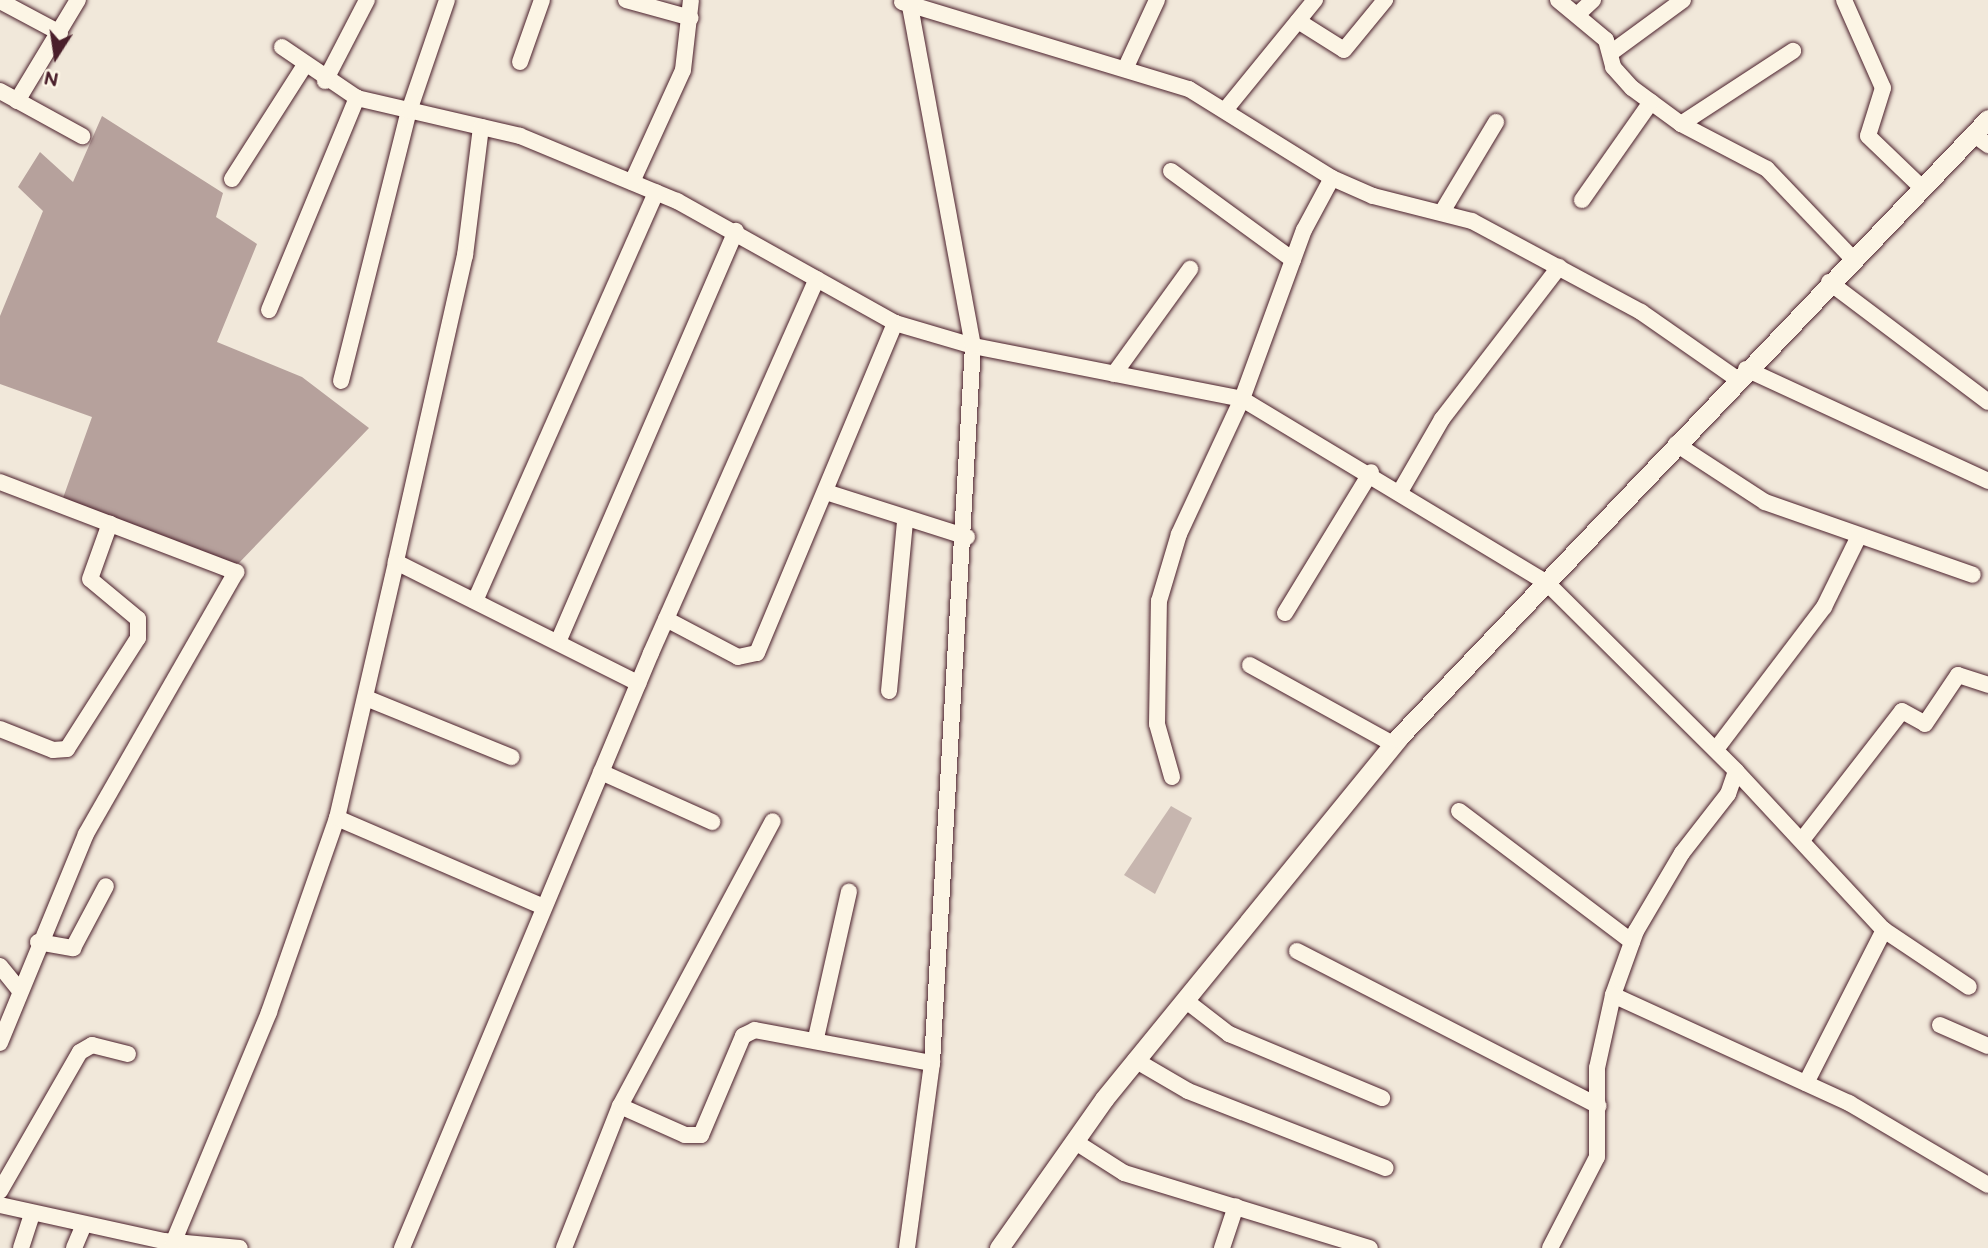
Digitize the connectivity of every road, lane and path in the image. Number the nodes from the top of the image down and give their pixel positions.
1 (78, 0) edge
2 (367, 0) edge
3 (447, 0) edge
4 (542, 0) edge
5 (626, 0) edge
6 (691, 0) edge
7 (1157, 0) edge
8 (1315, 0) edge
9 (1385, 0) edge
10 (1558, 0) edge
11 (1593, 0) edge
12 (1683, 0) edge
13 (1844, 0) edge
14 (0, 1) edge
15 (906, 2) edge
16 (1577, 15) junction
17 (691, 18) junction
18 (1297, 21) junction
19 (60, 33) junction
20 (282, 47) dead end
21 (1793, 51) dead end
22 (1612, 52) junction
23 (520, 62) dead end
24 (305, 65) junction
25 (1126, 67) junction
26 (325, 81) junction
27 (0, 91) edge
28 (357, 98) junction
29 (17, 101) junction
30 (1651, 102) junction
31 (1226, 109) junction
32 (409, 111) junction
33 (1988, 119) edge
34 (1496, 122) dead end
35 (1681, 124) junction
36 (481, 127) junction
37 (82, 136) dead end
38 (1980, 140) edge
39 (1171, 171) dead end
40 (232, 178) dead end
41 (1332, 178) junction
42 (632, 182) junction
43 (1921, 187) junction
44 (656, 192) junction
45 (1582, 200) dead end
46 (1442, 212) junction
47 (736, 231) junction
48 (1852, 258) junction
49 (1293, 260) junction
50 (1559, 267) junction
51 (1189, 269) dead end
52 (817, 279) junction
53 (1829, 282) junction
54 (270, 310) dead end
55 (895, 323) junction
56 (973, 346) junction
57 (1114, 374) junction
58 (1742, 374) junction
59 (341, 380) dead end
60 (1242, 399) junction
61 (1988, 402) edge
62 (1676, 444) junction
63 (1371, 472) junction
64 (1988, 481) edge
65 (0, 482) edge
66 (1401, 489) junction
67 (826, 492) junction
68 (905, 522) junction
69 (110, 523) junction
70 (1859, 536) junction
71 (967, 537) junction
72 (396, 562) junction
73 (1973, 575) dead end
74 (1547, 583) junction
75 (475, 601) junction
76 (1285, 613) dead end
77 (666, 619) junction
78 (558, 642) junction
79 (1250, 665) dead end
80 (638, 683) junction
81 (1988, 685) edge
82 (889, 691) dead end
83 (366, 698) junction
84 (0, 729) edge
85 (1393, 744) junction
86 (1717, 748) junction
87 (511, 757) dead end
88 (1736, 771) junction
89 (601, 772) junction
90 (1172, 776) dead end
91 (1459, 811) dead end
92 (337, 818) junction
93 (773, 821) dead end
94 (712, 822) dead end
95 (1802, 840) junction
96 (106, 886) dead end
97 (849, 892) dead end
98 (544, 907) junction
99 (1884, 930) junction
100 (38, 942) junction
101 (1632, 942) junction
102 (1297, 951) dead end
103 (0, 966) edge
104 (1969, 987) dead end
105 (20, 991) junction
106 (1613, 995) junction
107 (1185, 1000) junction
108 (1940, 1025) dead end
109 (816, 1038) junction
110 (0, 1043) edge
111 (1988, 1046) edge
112 (128, 1054) dead end
113 (1135, 1060) junction
114 (932, 1063) junction
115 (1806, 1083) junction
116 (1382, 1098) dead end
117 (620, 1106) junction
118 (1598, 1106) junction
119 (1074, 1141) junction
120 (1386, 1168) dead end
121 (1988, 1185) edge
122 (0, 1191) edge
123 (0, 1205) edge
124 (1236, 1206) junction
125 (32, 1215) junction
126 (83, 1227) junction
127 (166, 1244) edge
128 (21, 1248) edge
129 (74, 1248) edge
130 (240, 1248) edge
131 (402, 1248) edge
132 (564, 1248) edge
133 (907, 1248) edge
134 (999, 1248) edge
135 (1222, 1248) edge
136 (1370, 1248) edge
137 (1550, 1248) edge

1 - 19 street
2 - 26 street
3 - 32 street
4 - 23 street
5 - 17 street
6 - 17 street
7 - 25 street
8 - 18 street
9 - 18 street
10 - 16 street
11 - 16 street
12 - 22 street
13 - 43 street
14 - 19 street
15 - 25 street
15 - 56 street
16 - 22 street
17 - 42 street
18 - 31 street
19 - 29 street
20 - 24 street
21 - 35 street
22 - 30 street
24 - 26 street
24 - 40 street
25 - 31 street
26 - 28 street
27 - 29 street
28 - 32 street
28 - 54 street
29 - 37 street
30 - 35 street
30 - 45 street
31 - 41 street
32 - 36 street
32 - 59 street
33 - 38 street
34 - 46 street
35 - 48 street
36 - 42 street
36 - 72 street
38 - 43 street
39 - 49 street
41 - 46 street
41 - 49 street
42 - 44 street
43 - 48 street
44 - 47 street
44 - 75 street
46 - 50 street
47 - 52 street
47 - 78 street
48 - 53 street
49 - 60 street
50 - 58 street
50 - 66 street
51 - 57 street
52 - 55 street
52 - 77 street
53 - 58 street
53 - 61 street
55 - 56 street
55 - 67 street
56 - 57 street
56 - 71 street
57 - 60 street
58 - 62 street
58 - 64 street
60 - 63 street
60 - 90 street
62 - 70 street
62 - 74 street
63 - 66 street
63 - 76 street
65 - 69 street
66 - 74 street
67 - 68 street
67 - 77 street
68 - 71 street
68 - 82 street
69 - 84 street
69 - 100 street
70 - 73 street
70 - 86 street
71 - 114 street
72 - 75 street
72 - 83 street
74 - 85 street
74 - 86 street
75 - 78 street
77 - 80 street
78 - 80 street
79 - 85 street
80 - 89 street
81 - 95 street
83 - 87 street
83 - 92 street
85 - 107 street
86 - 88 street
88 - 95 street
88 - 101 street
89 - 94 street
89 - 98 street
91 - 101 street
92 - 98 street
92 - 127 street
93 - 117 street
95 - 99 street
96 - 100 street
97 - 109 street
98 - 131 street
99 - 104 street
99 - 115 street
100 - 105 street
101 - 106 street
102 - 118 street
103 - 105 street
105 - 110 street
106 - 115 street
106 - 118 street
107 - 113 street
107 - 116 street
108 - 111 street
109 - 114 street
109 - 117 street
112 - 122 street
113 - 119 street
113 - 120 street
114 - 133 street
115 - 121 street
117 - 132 street
118 - 137 street
119 - 124 street
119 - 134 street
123 - 125 street
124 - 135 street
124 - 136 street
125 - 126 street
125 - 128 street
126 - 127 street
126 - 129 street
127 - 130 street

